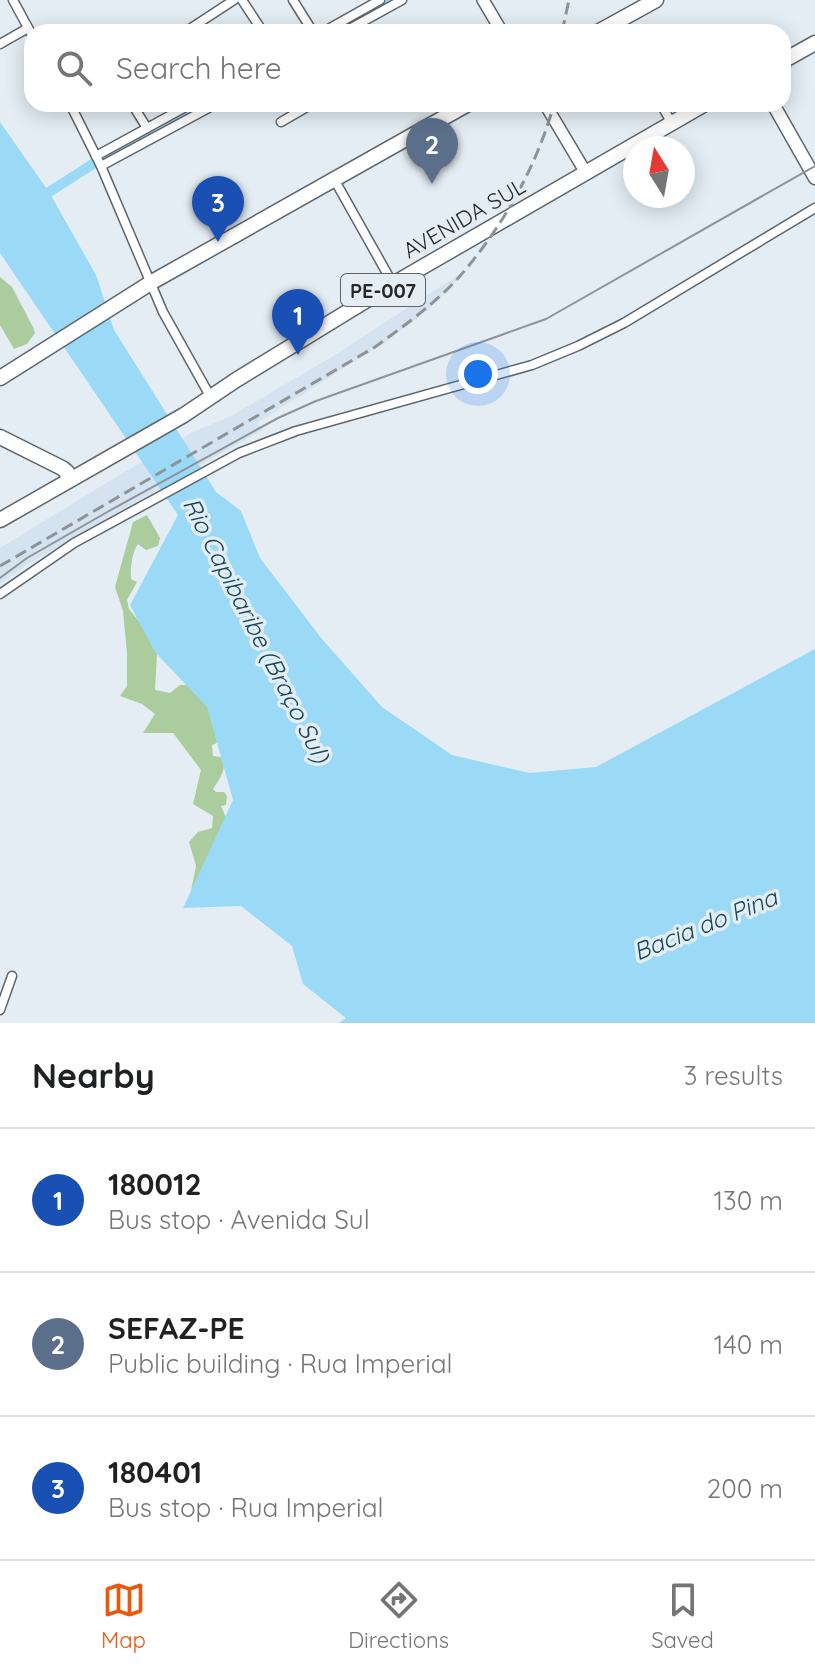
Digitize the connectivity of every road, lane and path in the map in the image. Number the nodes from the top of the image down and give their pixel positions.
1 (13, 0) edge
2 (234, 0) edge
3 (242, 0) edge
4 (293, 0) edge
5 (380, 0) edge
6 (402, 0) edge
7 (483, 0) edge
8 (656, 0) edge
9 (368, 3) edge
10 (26, 24) edge
11 (204, 24) edge
12 (258, 24) edge
13 (308, 24) edge
14 (335, 24) edge
15 (358, 24) edge
16 (497, 24) edge
17 (622, 24) edge
18 (24, 34) edge
19 (815, 43) edge
20 (0, 44) edge
21 (791, 56) edge
22 (74, 112) edge
23 (137, 112) edge
24 (176, 112) edge
25 (201, 112) edge
26 (298, 112) edge
27 (454, 112) edge
28 (550, 112) edge
29 (665, 112) edge
30 (690, 112) edge
31 (780, 112) edge
32 (781, 112) edge
33 (281, 122) dead end
34 (671, 122) junction
35 (147, 128) junction
36 (96, 156) junction
37 (101, 166) junction
38 (815, 167) edge
39 (586, 173) junction
40 (815, 178) edge
41 (334, 179) junction
42 (815, 208) edge
43 (152, 282) junction
44 (393, 284) junction
45 (0, 378) edge
46 (210, 396) junction
47 (0, 437) edge
48 (68, 481) junction
49 (0, 520) edge
50 (0, 594) edge
51 (12, 976) dead end
52 (0, 1010) edge

1 - 10 street
2 - 11 street
3 - 12 street
4 - 13 street
5 - 9 street
6 - 15 street
7 - 16 street
8 - 17 highway
9 - 14 street
18 - 20 street
19 - 21 highway
22 - 36 street
23 - 35 street
24 - 35 street
25 - 37 street
26 - 33 street
27 - 41 highway
28 - 39 street
29 - 34 street
30 - 34 highway, AVENIDA SUL / PE-007
31 - 40 main road
32 - 38 main road
34 - 39 highway, AVENIDA SUL / PE-007
35 - 36 street
36 - 37 street
37 - 43 street
39 - 44 highway, AVENIDA SUL / PE-007
41 - 43 highway
41 - 44 street
42 - 50 street
43 - 45 highway
43 - 46 street
44 - 46 highway, AVENIDA SUL / PE-007
46 - 48 highway, AVENIDA SUL / PE-007
47 - 48 highway
48 - 49 highway, AVENIDA SUL / PE-007
51 - 52 street

